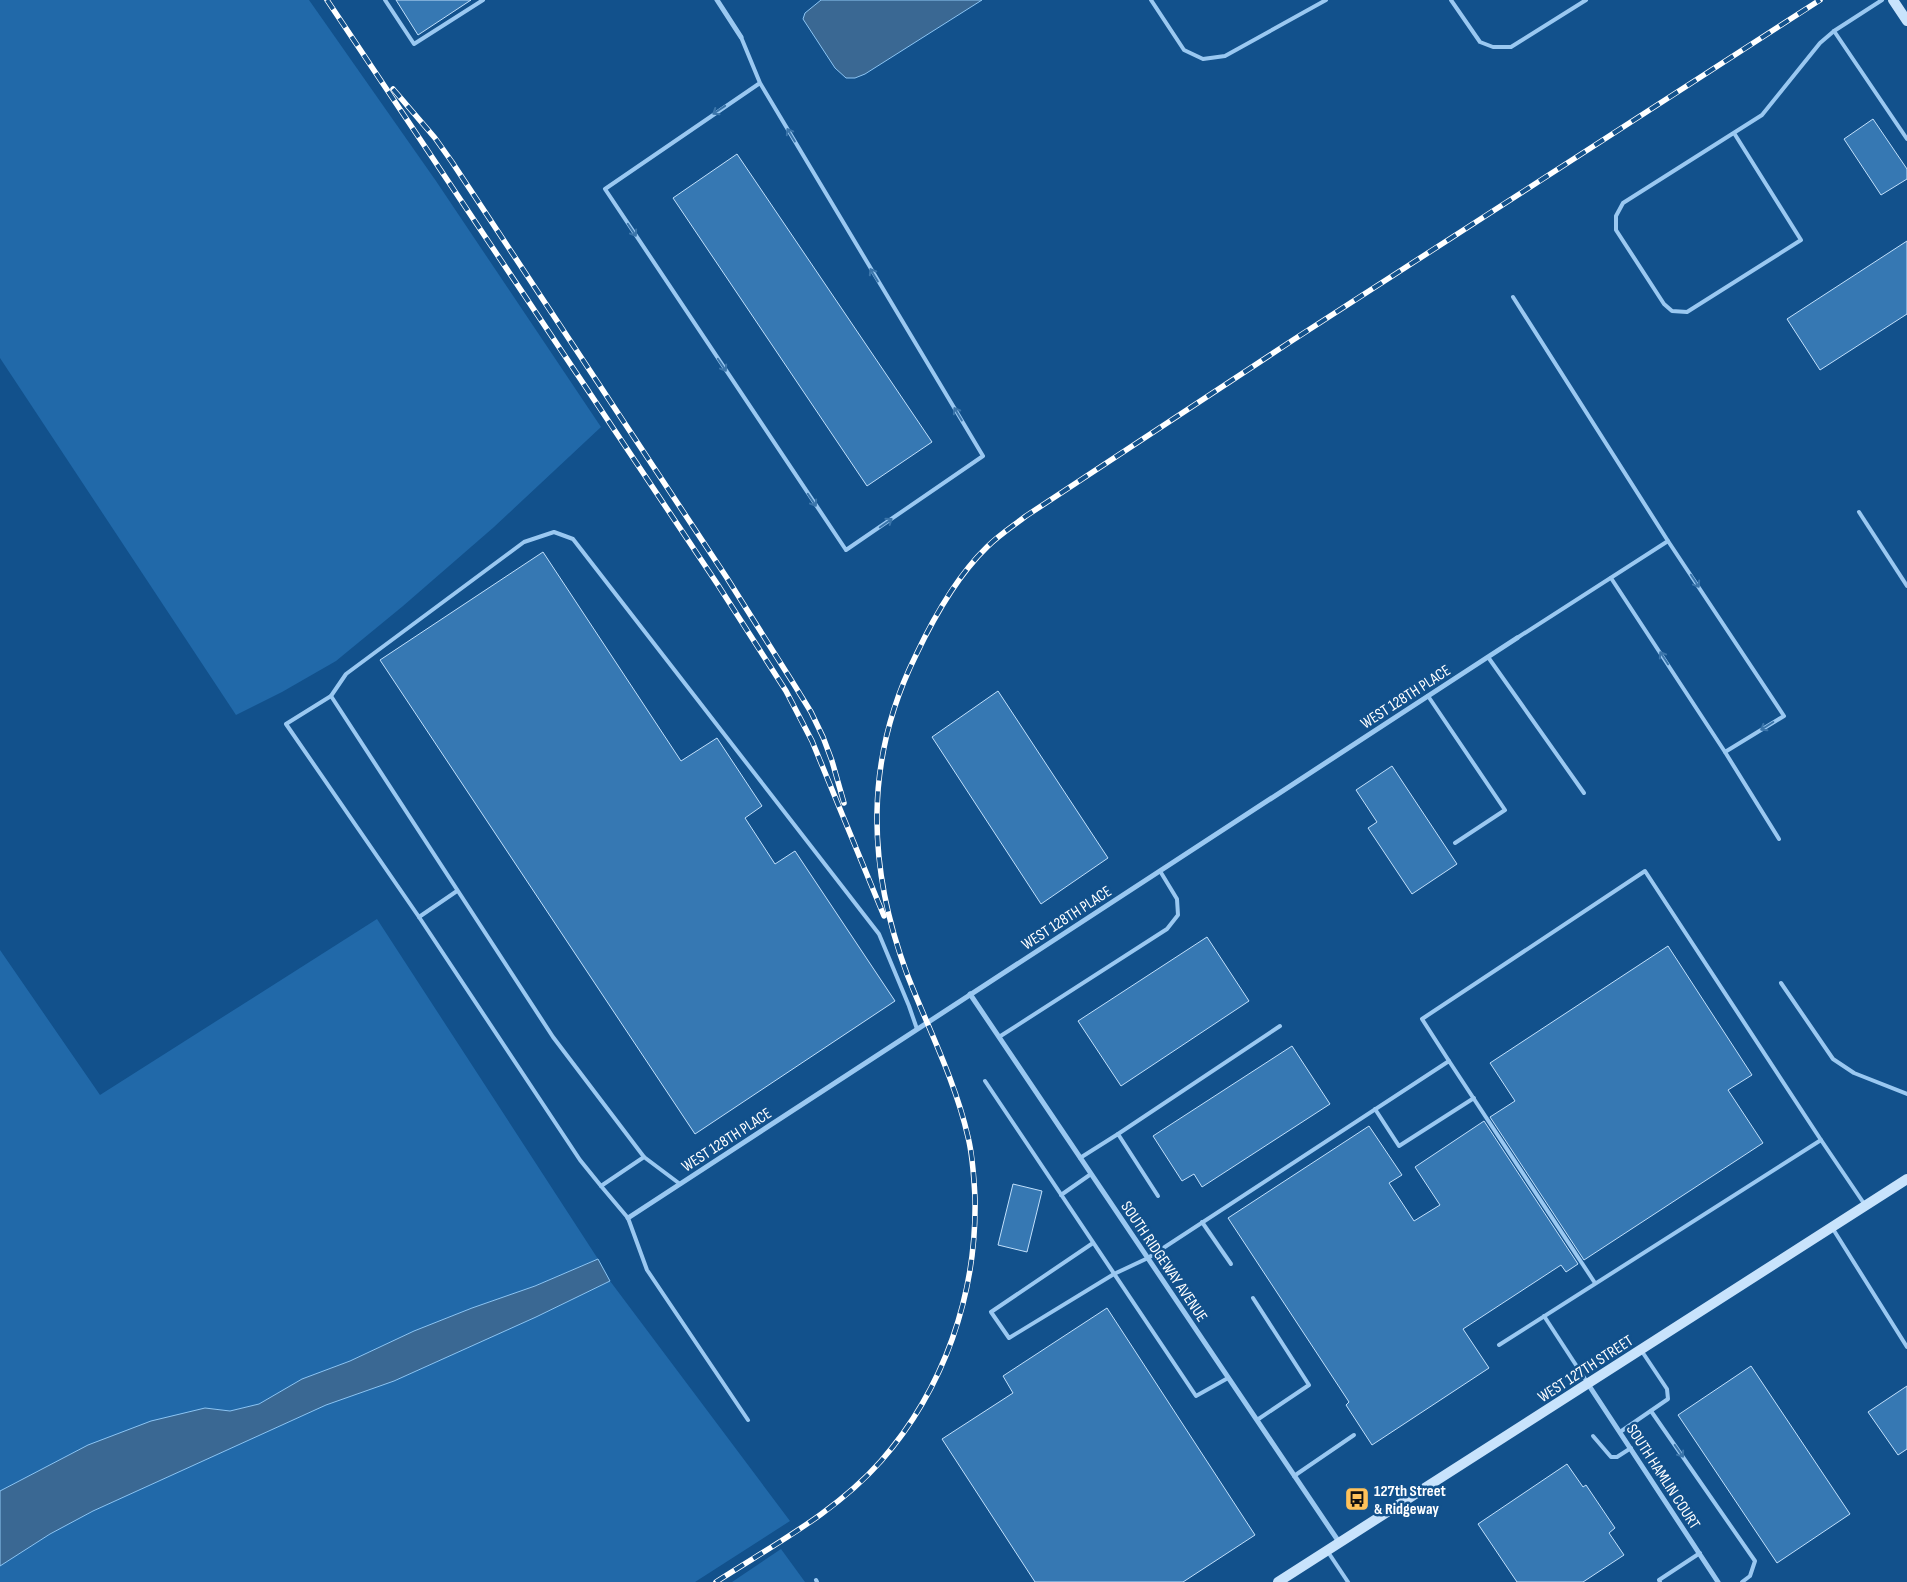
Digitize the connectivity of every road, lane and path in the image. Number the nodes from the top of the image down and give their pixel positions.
1 (385, 0) edge
2 (483, 0) edge
3 (717, 0) edge
4 (1152, 0) edge
5 (1326, 0) edge
6 (1452, 0) edge
7 (1586, 0) edge
8 (1882, 0) edge
9 (1893, 0) edge
10 (1907, 21) edge
11 (1834, 31) junction
12 (741, 37) joint
13 (760, 83) junction
14 (1734, 133) junction
15 (1907, 139) edge
16 (1513, 298) dead end
17 (1859, 512) dead end
18 (1668, 541) junction
19 (1611, 578) junction
20 (1907, 586) edge
21 (1517, 638) joint
22 (1488, 657) junction
23 (331, 696) junction
24 (1428, 696) junction
25 (1725, 752) junction
26 (1584, 793) dead end
27 (1779, 839) dead end
28 (1455, 842) dead end
29 (1160, 871) junction
30 (457, 891) junction
31 (418, 917) junction
32 (1781, 983) dead end
33 (970, 994) junction
34 (1280, 1026) dead end
35 (917, 1029) junction
36 (999, 1037) junction
37 (1449, 1060) junction
38 (985, 1081) dead end
39 (1907, 1094) edge
40 (1474, 1098) junction
41 (1375, 1109) junction
42 (1118, 1134) junction
43 (1821, 1140) junction
44 (644, 1158) junction
45 (1080, 1158) junction
46 (1091, 1174) junction
47 (1907, 1178) edge
48 (680, 1184) junction
49 (601, 1186) junction
50 (1061, 1195) junction
51 (1158, 1196) dead end
52 (1865, 1205) junction
53 (628, 1218) junction
54 (1202, 1222) junction
55 (1831, 1227) junction
56 (1093, 1243) junction
57 (1148, 1258) junction
58 (1231, 1264) dead end
59 (1114, 1274) junction
60 (1595, 1283) junction
61 (1252, 1298) dead end
62 (1544, 1316) junction
63 (1499, 1345) dead end
64 (1907, 1347) edge
65 (1641, 1350) junction
66 (1228, 1378) junction
67 (1588, 1384) junction
68 (1651, 1411) junction
69 (748, 1420) dead end
70 (1256, 1420) junction
71 (1620, 1432) junction
72 (1354, 1435) dead end
73 (1593, 1436) dead end
74 (1631, 1448) junction
75 (1294, 1476) junction
76 (1339, 1542) junction
77 (1327, 1550) junction
78 (1700, 1553) junction
79 (1278, 1582) edge
80 (1348, 1582) edge
81 (1660, 1582) edge
82 (1718, 1582) edge
83 (1742, 1582) edge

1 - 2 lane
3 - 12 street
4 - 5 lane
6 - 7 lane
8 - 11 lane
9 - 10 main road
11 - 14 lane
11 - 15 lane
12 - 13 lane
13 -> 13 lane
14 - 14 lane
16 - 18 lane
17 - 20 lane
18 - 19 lane
18 -> 25 lane
19 - 21 lane
25 -> 19 lane
21 - 22 street, WEST 128TH PLACE
22 - 24 street, WEST 128TH PLACE
22 - 26 lane
23 - 30 lane
23 - 31 lane
23 - 35 lane
24 - 28 lane
24 - 29 street, WEST 128TH PLACE
25 - 27 lane
29 - 33 street, WEST 128TH PLACE
29 - 36 lane
30 - 31 lane
30 - 44 lane
31 - 49 lane
32 - 39 lane
33 - 35 street, WEST 128TH PLACE
33 - 36 street, SOUTH RIDGEWAY AVENUE
34 - 42 lane
35 - 48 street, WEST 128TH PLACE
36 - 45 street, SOUTH RIDGEWAY AVENUE
37 - 40 lane
37 - 41 lane
37 - 43 lane
38 - 50 lane
40 - 41 lane
40 - 60 lane
41 - 54 lane
42 - 45 lane
42 - 51 lane
43 - 52 lane
43 - 60 lane
44 - 48 lane
44 - 49 lane
45 - 46 street, SOUTH RIDGEWAY AVENUE
46 - 50 lane
46 - 57 street, SOUTH RIDGEWAY AVENUE
47 - 52 main road, WEST 127TH STREET
48 - 53 street, WEST 128TH PLACE
49 - 53 lane
50 - 56 lane
52 - 55 main road, WEST 127TH STREET
53 - 69 lane
54 - 57 lane
54 - 58 lane
55 - 64 lane
55 - 65 main road, WEST 127TH STREET
56 - 59 lane
56 - 59 lane
57 - 59 lane
57 - 66 street, SOUTH RIDGEWAY AVENUE
59 - 66 lane
60 - 62 lane
61 - 70 lane
62 - 63 lane
62 - 67 lane
65 - 67 main road, WEST 127TH STREET
65 - 68 lane
66 - 70 street, SOUTH RIDGEWAY AVENUE
67 - 71 street, SOUTH HAMLIN COURT
67 - 76 main road, WEST 127TH STREET
68 - 71 lane
68 -> 83 lane
70 - 75 street, SOUTH RIDGEWAY AVENUE
71 - 74 street, SOUTH HAMLIN COURT
72 - 75 lane
73 - 74 lane
74 - 78 street, SOUTH HAMLIN COURT
75 - 76 street, SOUTH RIDGEWAY AVENUE
76 - 77 main road, WEST 127TH STREET
77 - 79 main road, WEST 127TH STREET
77 - 80 lane
78 - 81 lane
78 - 82 street, SOUTH HAMLIN COURT

